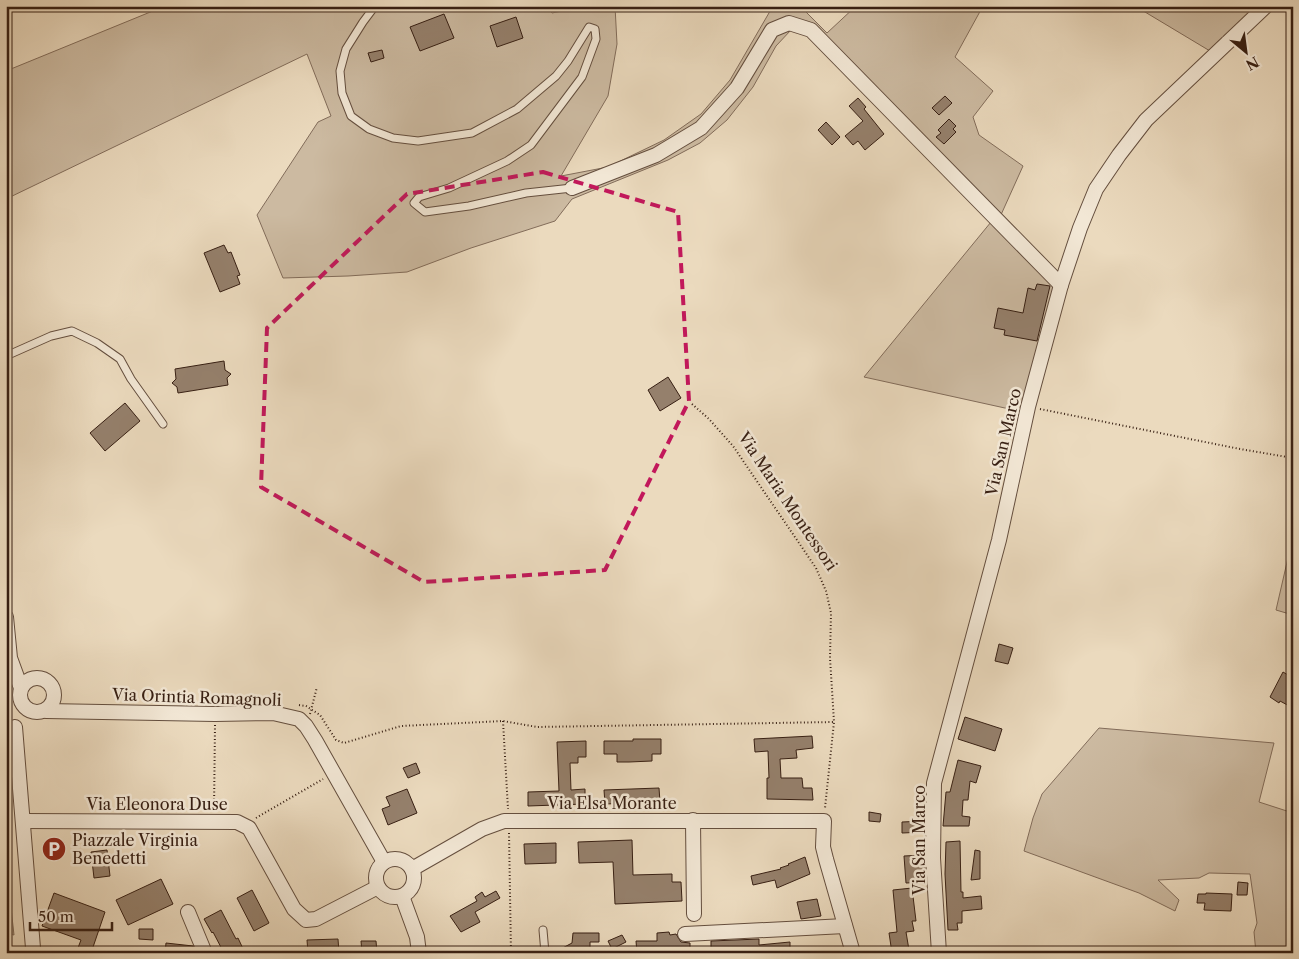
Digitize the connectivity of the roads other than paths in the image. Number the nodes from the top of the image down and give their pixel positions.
1 (375, 6) edge
2 (1266, 6) edge
3 (572, 188) joint
4 (1062, 285) junction
5 (6, 356) edge
6 (163, 424) dead end
7 (6, 617) edge
8 (10, 646) junction
9 (36, 678) junction
10 (21, 688) junction
11 (55, 693) junction
12 (33, 709) junction
13 (73, 711) junction
14 (23, 820) junction
15 (693, 820) junction
16 (384, 862) junction
17 (412, 869) junction
18 (378, 887) junction
19 (402, 896) junction
20 (188, 912) dead end
21 (694, 914) dead end
22 (845, 926) junction
23 (543, 930) dead end
24 (685, 934) dead end
25 (32, 953) edge
26 (205, 953) edge
27 (419, 953) edge
28 (545, 953) edge
29 (853, 953) edge
30 (940, 953) edge

1 - 3 lane
2 - 4 street, Via San Marco
3 - 4 street
4 - 30 street, Via San Marco
5 - 6 lane
7 - 8 street
8 - 9 street
8 - 10 street
9 - 10 street
9 - 11 street
10 - 12 street
11 - 12 street
11 - 13 street
12 - 13 street, Via Orintia Romagnoli
12 - 14 street
13 - 16 street, Via Orintia Romagnoli
14 - 18 street, Via Eleonora Duse
14 - 25 street
15 - 17 street, Via Elsa Morante
15 - 21 street
15 - 22 street, Via Elsa Morante
16 - 17 street
16 - 18 street
17 - 19 street
18 - 19 street
19 - 27 street
20 - 26 street
22 - 24 street
22 - 29 street
23 - 28 lane

